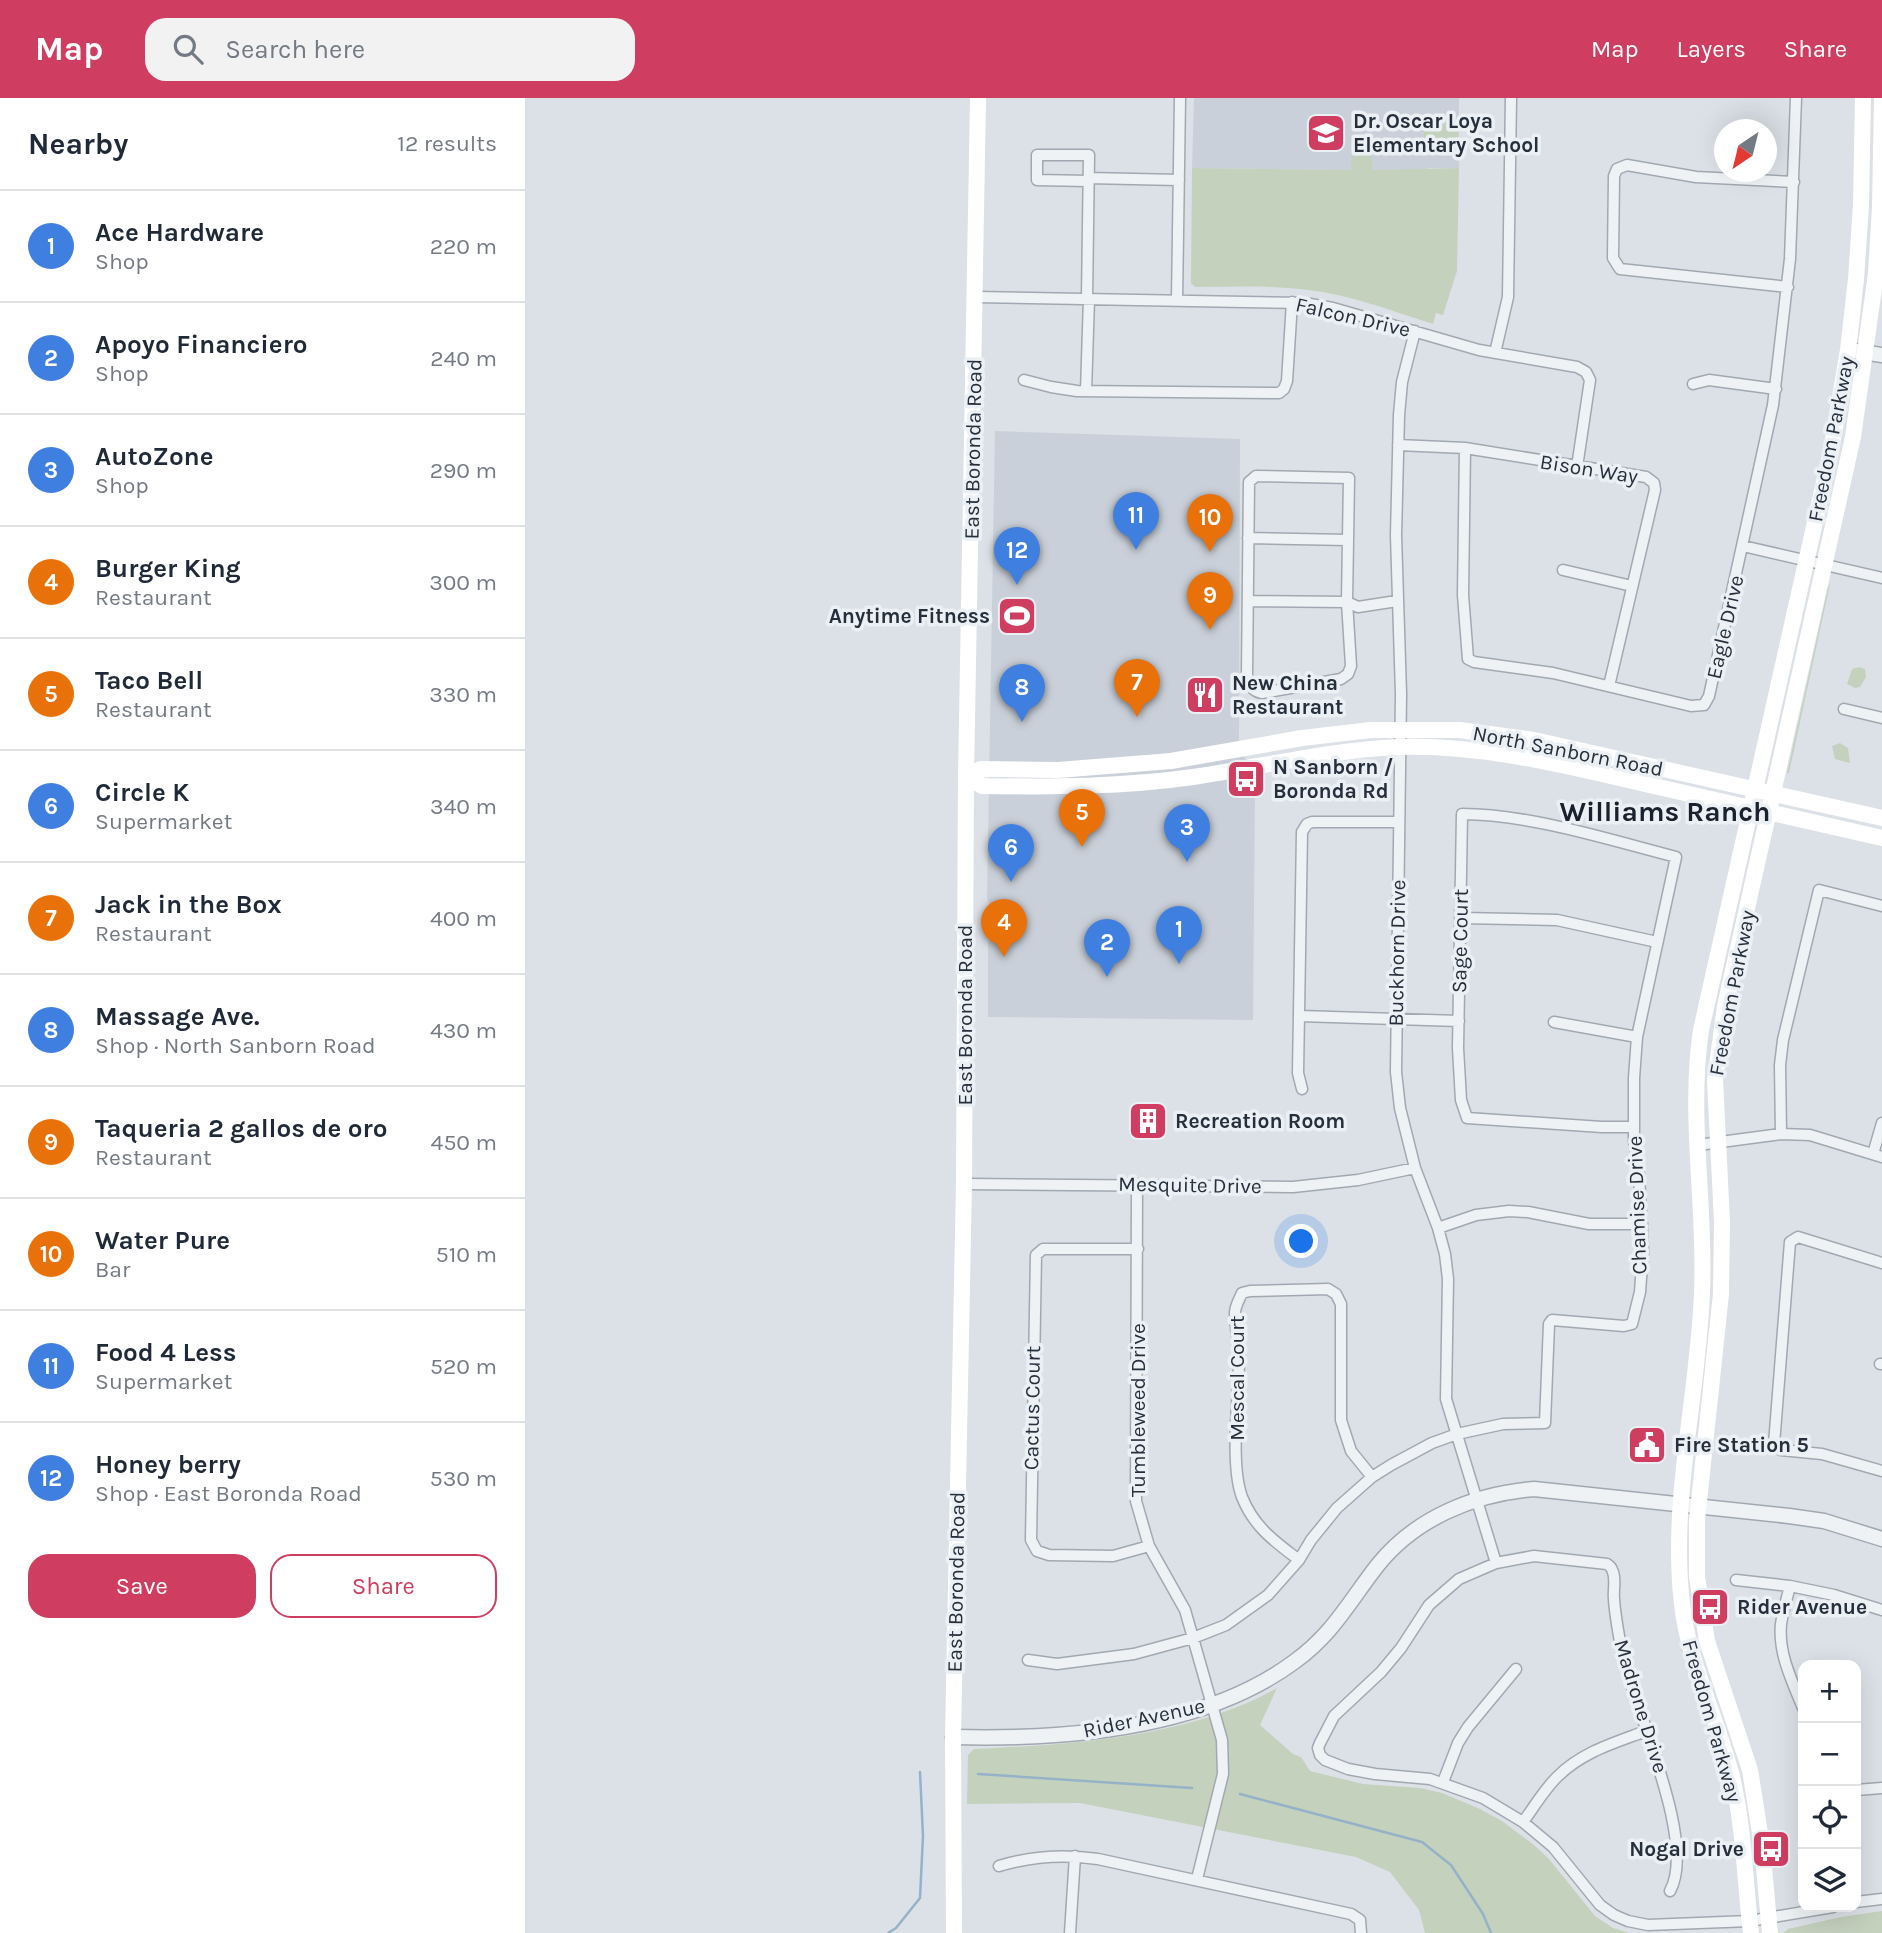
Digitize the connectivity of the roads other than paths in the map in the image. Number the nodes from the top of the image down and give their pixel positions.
1 (978, 98) edge
2 (1180, 98) edge
3 (1511, 98) edge
4 (1796, 98) edge
5 (1863, 98) edge
6 (1882, 98) edge
7 (1088, 179) junction
8 (1179, 180) junction
9 (1794, 182) junction
10 (1788, 287) junction
11 (976, 297) junction
12 (1088, 299) junction
13 (1177, 300) junction
14 (1292, 302) junction
15 (1415, 331) junction
16 (1848, 350) junction
17 (1495, 353) junction
18 (1874, 354) edge
19 (1024, 380) dead end
20 (1693, 384) dead end
21 (1776, 389) junction
22 (1086, 391) junction
23 (1398, 445) junction
24 (1465, 448) junction
25 (1577, 467) junction
26 (1248, 538) junction
27 (1348, 540) junction
28 (1743, 546) junction
29 (1806, 561) junction
30 (1825, 565) junction
31 (1563, 570) dead end
32 (1882, 578) edge
33 (1632, 586) junction
34 (1248, 601) junction
35 (1397, 601) junction
36 (1347, 602) junction
37 (1609, 686) junction
38 (1844, 709) dead end
39 (1882, 718) edge
40 (1400, 729) junction
41 (1399, 747) junction
42 (966, 776) junction
43 (1755, 790) junction
44 (1773, 794) junction
45 (1751, 808) junction
46 (1769, 812) junction
47 (1882, 818) edge
48 (1399, 822) junction
49 (1882, 838) edge
50 (1676, 857) joint
51 (1882, 906) edge
52 (1461, 918) junction
53 (1657, 942) junction
54 (1300, 1016) junction
55 (1397, 1018) junction
56 (1459, 1021) junction
57 (1554, 1022) dead end
58 (1637, 1037) junction
59 (1302, 1089) dead end
60 (1882, 1123) edge
61 (1634, 1126) junction
62 (1781, 1135) junction
63 (1717, 1143) junction
64 (1698, 1145) junction
65 (1878, 1155) edge
66 (1415, 1168) junction
67 (964, 1184) junction
68 (1137, 1184) junction
69 (1642, 1224) junction
70 (1439, 1228) junction
71 (1138, 1249) junction
72 (1882, 1263) edge
73 (1457, 1434) junction
74 (1882, 1471) edge
75 (1373, 1477) junction
76 (1476, 1499) junction
77 (1681, 1504) junction
78 (1699, 1507) junction
79 (1882, 1539) edge
80 (1149, 1546) junction
81 (1299, 1560) junction
82 (1496, 1563) junction
83 (1736, 1580) dead end
84 (1790, 1586) junction
85 (1882, 1610) edge
86 (1193, 1638) junction
87 (1028, 1660) dead end
88 (1516, 1669) dead end
89 (1798, 1695) edge
90 (1213, 1704) junction
91 (1646, 1731) junction
92 (953, 1737) junction
93 (1443, 1782) junction
94 (1882, 1788) edge
95 (1861, 1790) edge
96 (1523, 1822) junction
97 (1075, 1856) junction
98 (999, 1866) dead end
99 (1197, 1879) junction
100 (1670, 1891) dead end
101 (1882, 1899) edge
102 (1861, 1901) edge
103 (1816, 1912) edge
104 (1769, 1926) edge
105 (1751, 1927) edge
106 (1362, 1931) edge
107 (954, 1933) edge
108 (1070, 1933) edge

1 - 11 main road, East Boronda Road
2 - 8 street
3 - 17 street
4 - 9 street, Eagle Drive
5 - 16 main road, Freedom Parkway
6 - 18 main road, Freedom Parkway
7 - 7 street
7 - 8 street
7 - 12 street
8 - 13 street
9 - 10 street, Eagle Drive
9 - 10 street
10 - 21 street, Eagle Drive
11 - 12 street, Falcon Drive
11 - 42 main road, East Boronda Road
12 - 13 street, Falcon Drive
12 - 22 street
13 - 14 street, Falcon Drive
14 - 15 street, Falcon Drive
14 - 22 street
15 - 17 street, Falcon Drive
15 - 23 street, Buckhorn Drive
16 - 18 street
16 - 29 main road, Freedom Parkway
17 - 25 street, Falcon Drive
18 - 30 main road, Freedom Parkway
19 - 22 street
20 - 21 street
21 - 28 street, Eagle Drive
23 - 24 street, Bison Way
23 - 35 street, Buckhorn Drive
24 - 25 street, Bison Way
24 - 37 street, Eagle Drive
25 - 33 street, Bison Way
26 - 27 street
26 - 27 street
26 - 34 street
27 - 36 street
28 - 29 street
28 - 37 street, Eagle Drive
29 - 30 street
29 - 43 main road, Freedom Parkway
30 - 32 street
30 - 44 main road, Freedom Parkway
31 - 33 street
33 - 37 street, Bison Way
34 - 36 street
34 - 36 street
35 - 36 street
35 - 40 street, Buckhorn Drive
38 - 39 street
40 - 41 street, Buckhorn Drive
40 - 42 main road, North Sanborn Road
40 - 43 main road, North Sanborn Road
41 - 42 main road, North Sanborn Road
41 - 45 main road, North Sanborn Road
41 - 48 street, Buckhorn Drive
42 - 67 main road, East Boronda Road
43 - 44 main road, North Sanborn Road
43 - 45 main road, Freedom Parkway
44 - 46 main road, Freedom Parkway
44 - 47 main road, North Sanborn Road
45 - 46 main road, North Sanborn Road
45 - 64 main road, Freedom Parkway
46 - 49 main road, North Sanborn Road
46 - 63 main road, Freedom Parkway
48 - 54 street
48 - 55 street, Buckhorn Drive
50 - 52 street, Sage Court
50 - 53 street, Chamise Drive
51 - 62 street
52 - 53 street
52 - 56 street, Sage Court
53 - 58 street, Chamise Drive
54 - 55 street
54 - 59 street
55 - 56 street
55 - 66 street, Buckhorn Drive
56 - 61 street, Sage Court
57 - 58 street
58 - 61 street, Chamise Drive
60 - 65 street
61 - 69 street, Chamise Drive
62 - 63 street
62 - 65 street
63 - 64 street
63 - 78 main road, Freedom Parkway
64 - 77 main road, Freedom Parkway
66 - 68 street, Mesquite Drive
66 - 70 street, Buckhorn Drive
67 - 68 street, Mesquite Drive
67 - 92 main road, East Boronda Road
68 - 71 street, Tumbleweed Drive
69 - 70 street
69 - 73 street, Chamise Drive
70 - 73 street, Buckhorn Drive
71 - 80 street, Tumbleweed Drive
71 - 80 street, Cactus Court
72 - 74 street
73 - 75 street
73 - 76 street, Buckhorn Drive
75 - 81 street
75 - 81 street, Mescal Court
76 - 77 street, Rider Avenue
76 - 82 street, Buckhorn Drive
76 - 90 street, Rider Avenue
77 - 78 street, Rider Avenue
77 - 105 main road, Freedom Parkway
78 - 79 street, Rider Avenue
78 - 104 main road, Freedom Parkway
80 - 86 street, Tumbleweed Drive
81 - 86 street
82 - 91 street, Madrone Drive
82 - 93 street, Madrone Drive
83 - 84 street
84 - 85 street
84 - 89 street
86 - 87 street
86 - 90 street, Tumbleweed Drive
88 - 93 street
90 - 92 street, Rider Avenue
90 - 99 street, Tumbleweed Drive
91 - 96 street
91 - 100 street, Madrone Drive
92 - 107 main road, East Boronda Road
93 - 96 street
94 - 95 street
96 - 105 street
97 - 98 street
97 - 99 street
97 - 108 street
99 - 106 street
101 - 102 street
103 - 104 street
104 - 105 street

